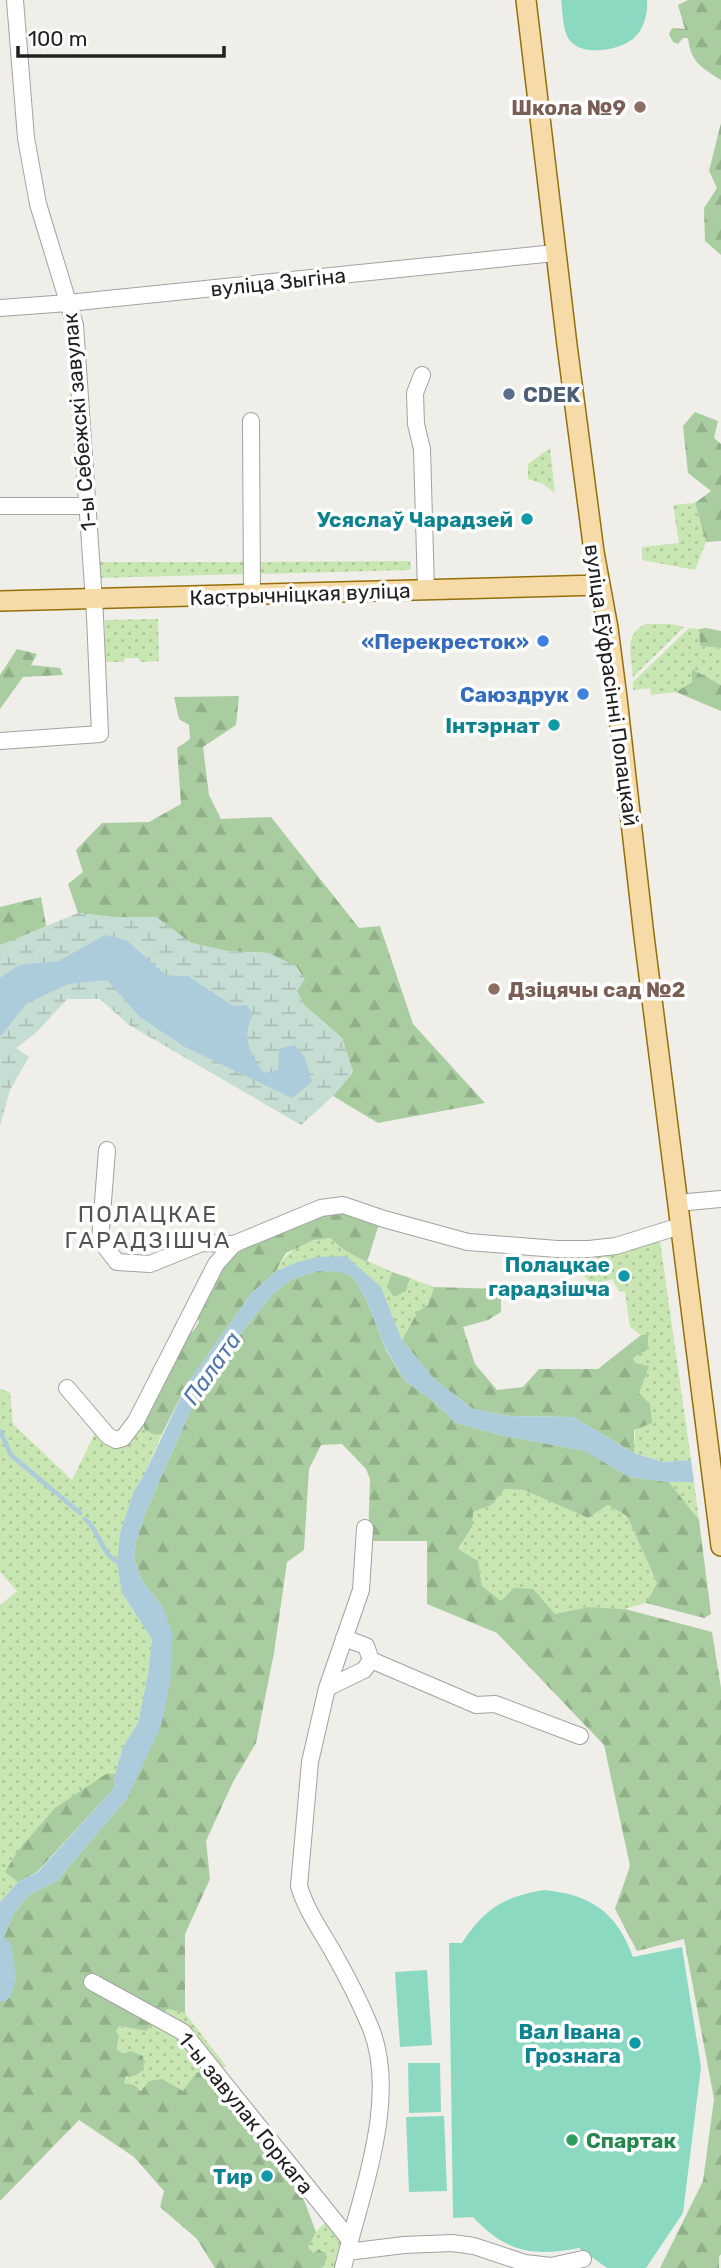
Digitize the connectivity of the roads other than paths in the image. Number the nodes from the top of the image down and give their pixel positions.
1 (15, 0) edge
2 (526, 0) edge
3 (555, 253) junction
4 (68, 303) junction
5 (0, 308) edge
6 (422, 375) dead end
7 (251, 421) dead end
8 (0, 506) edge
9 (87, 506) junction
10 (600, 585) junction
11 (426, 590) junction
12 (252, 596) junction
13 (93, 598) junction
14 (0, 601) edge
15 (0, 741) edge
16 (107, 1150) dead end
17 (721, 1199) edge
18 (677, 1203) junction
19 (680, 1226) junction
20 (234, 1244) junction
21 (67, 1388) dead end
22 (365, 1528) dead end
23 (720, 1541) edge
24 (344, 1637) junction
25 (371, 1660) junction
26 (327, 1688) junction
27 (580, 1737) dead end
28 (92, 1982) dead end
29 (346, 2254) edge
30 (583, 2259) dead end

1 - 4 street, 1-ы Себежскі завулак
2 - 3 main road, вуліца Еўфрасінні Полацкай
3 - 4 street, вуліца Зыгіна
3 - 10 main road, вуліца Еўфрасінні Полацкай
4 - 5 street, вуліца Зыгіна
4 - 9 street, 1-ы Себежскі завулак
6 - 11 street
7 - 12 street
8 - 9 street
9 - 13 street, 1-ы Себежскі завулак
10 - 11 main road, Кастрычніцкая вуліца
10 - 18 main road, вуліца Еўфрасінні Полацкай
11 - 12 main road, Кастрычніцкая вуліца
12 - 13 main road, Кастрычніцкая вуліца
13 - 14 main road, Кастрычніцкая вуліца
13 - 15 street, 1-ы Себежскі завулак
16 - 20 street
17 - 18 street
18 - 19 main road, вуліца Еўфрасінні Полацкай
19 - 20 street
19 - 23 main road, вуліца Еўфрасінні Полацкай
20 - 21 street
22 - 24 street
24 - 25 street
24 - 26 street
25 - 26 street
25 - 27 street
26 - 29 street
28 - 29 street, 1-ы завулак Горкага
29 - 30 street

